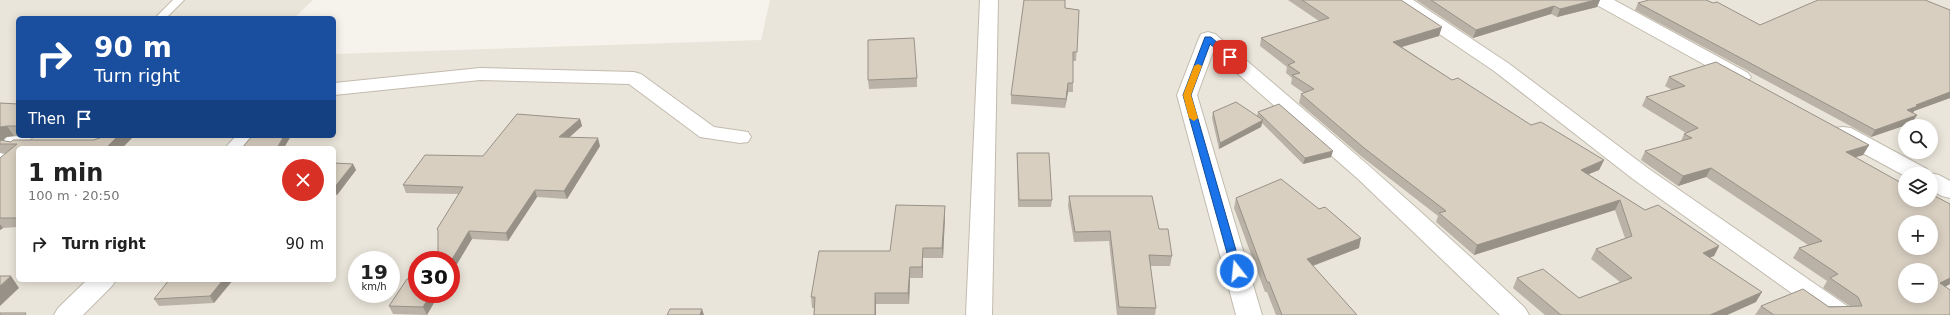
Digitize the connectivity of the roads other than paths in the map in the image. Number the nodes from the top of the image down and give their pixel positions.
1 (179, 0) edge
2 (989, 0) edge
3 (1401, 0) edge
4 (1601, 0) edge
5 (162, 16) edge
6 (1755, 85) edge
7 (336, 89) edge
8 (1830, 126) edge
9 (740, 137) dead end
10 (246, 138) edge
11 (12, 144) edge
12 (44, 144) edge
13 (238, 146) edge
14 (1906, 167) edge
15 (1938, 184) edge
16 (1950, 191) edge
17 (100, 282) edge
18 (67, 315) edge
19 (979, 315) edge
20 (1249, 315) edge
21 (1516, 315) edge
22 (1841, 315) edge

1 - 5 lane
2 - 19 street
3 - 22 street
4 - 6 street
7 - 9 street
8 - 14 street
10 - 13 street
11 - 12 street
15 - 16 street
17 - 18 street
20 - 21 street

